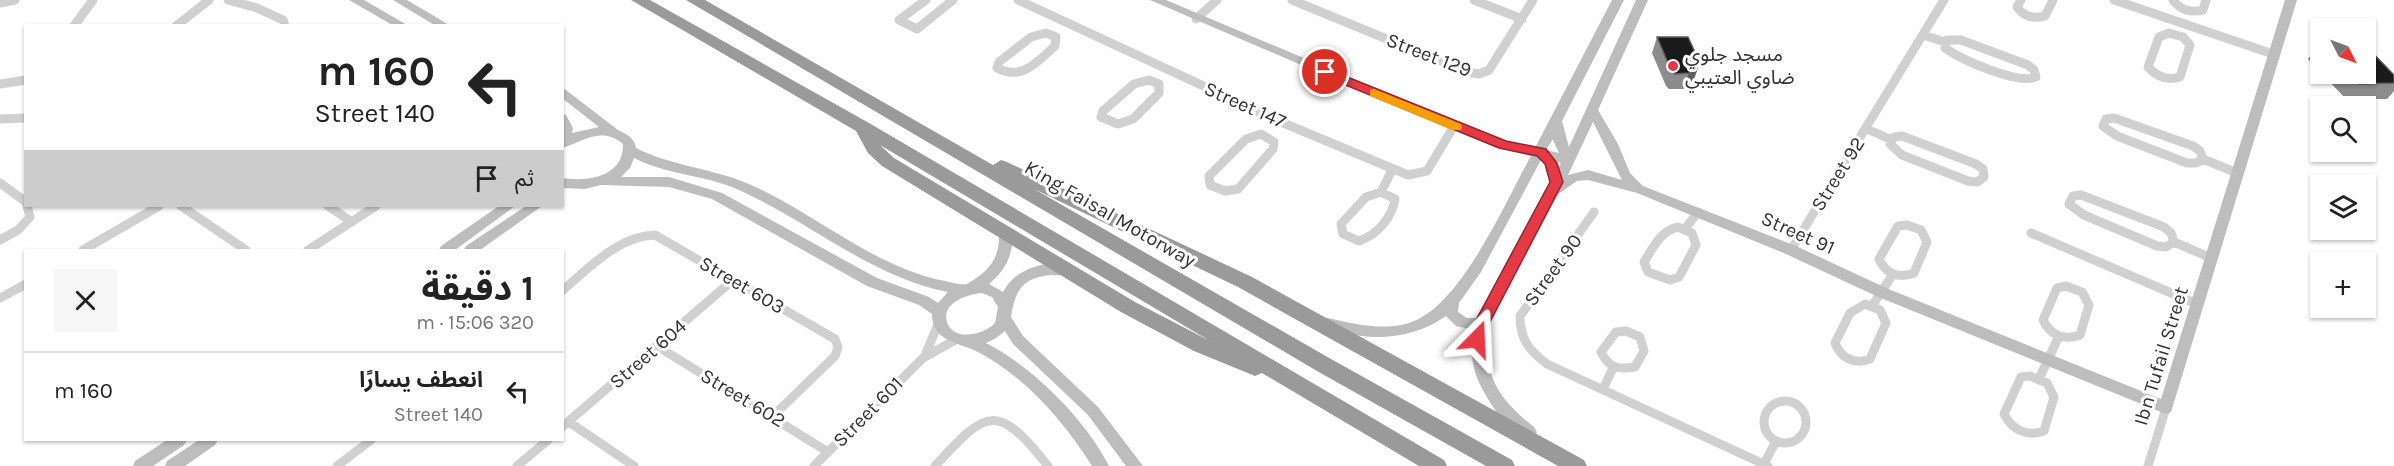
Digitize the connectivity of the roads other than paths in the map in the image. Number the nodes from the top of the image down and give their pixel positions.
1 (15, 0) edge
2 (93, 0) edge
3 (209, 0) edge
4 (228, 0) edge
5 (355, 0) edge
6 (399, 0) edge
7 (625, 0) edge
8 (639, 0) edge
9 (693, 0) edge
10 (926, 0) edge
11 (953, 0) edge
12 (1018, 0) edge
13 (1156, 0) edge
14 (1217, 0) edge
15 (1292, 0) edge
16 (1474, 0) edge
17 (1533, 0) edge
18 (1618, 0) edge
19 (1642, 0) edge
20 (1944, 0) edge
21 (2021, 0) edge
22 (2053, 0) edge
23 (2114, 0) edge
24 (2172, 0) edge
25 (2206, 0) edge
26 (2291, 0) edge
27 (0, 3) edge
28 (2186, 10) junction
29 (1196, 19) junction
30 (1522, 19) junction
31 (1066, 23) junction
32 (2181, 23) junction
33 (75, 24) edge
34 (179, 24) edge
35 (284, 24) edge
36 (400, 24) edge
37 (442, 24) edge
38 (693, 29) junction
39 (1050, 35) junction
40 (1923, 35) junction
41 (2176, 35) junction
42 (1945, 42) junction
43 (2273, 54) junction
44 (1168, 70) junction
45 (24, 80) edge
46 (1153, 82) junction
47 (0, 84) edge
48 (564, 93) edge
49 (1591, 109) junction
50 (0, 118) edge
51 (24, 118) edge
52 (1557, 121) junction
53 (564, 122) edge
54 (1281, 122) junction
55 (1454, 126) junction
56 (863, 127) junction
57 (1867, 129) junction
58 (613, 132) junction
59 (1266, 136) junction
60 (564, 139) edge
61 (1892, 140) junction
62 (939, 141) junction
63 (564, 143) edge
64 (1503, 144) junction
65 (631, 151) junction
66 (1541, 152) junction
67 (2203, 159) junction
68 (1569, 160) junction
69 (1392, 170) junction
70 (2237, 173) junction
71 (1527, 174) junction
72 (602, 181) junction
73 (0, 183) edge
74 (566, 186) edge
75 (1554, 187) junction
76 (1641, 190) junction
77 (1381, 192) junction
78 (24, 202) edge
79 (27, 207) edge
80 (157, 207) edge
81 (182, 207) edge
82 (330, 207) edge
83 (374, 207) edge
84 (507, 207) edge
85 (534, 207) edge
86 (1594, 213) dead end
87 (1698, 213) junction
88 (352, 222) junction
89 (1684, 230) junction
90 (2031, 233) dead end
91 (1006, 234) junction
92 (0, 240) edge
93 (2174, 242) junction
94 (85, 249) edge
95 (245, 249) edge
96 (310, 249) edge
97 (447, 249) edge
98 (472, 249) edge
99 (1791, 250) junction
100 (2211, 258) junction
101 (1065, 270) junction
102 (1893, 274) junction
103 (734, 280) junction
104 (24, 285) edge
105 (564, 289) edge
106 (968, 289) junction
107 (1881, 292) junction
108 (0, 298) edge
109 (1452, 301) junction
110 (2197, 304) junction
111 (1872, 306) junction
112 (1005, 313) junction
113 (939, 317) junction
114 (1318, 322) junction
115 (1482, 322) junction
116 (2059, 336) junction
117 (962, 339) junction
118 (657, 346) junction
119 (923, 358) junction
120 (2048, 361) junction
121 (1613, 368) junction
122 (1290, 379) junction
123 (2039, 379) junction
124 (1603, 389) junction
125 (2166, 408) junction
126 (773, 416) junction
127 (566, 424) edge
128 (178, 441) edge
129 (209, 441) edge
130 (370, 441) edge
131 (547, 441) edge
132 (1776, 441) junction
133 (828, 452) junction
134 (1766, 465) edge
135 (141, 466) edge
136 (173, 466) edge
137 (337, 466) edge
138 (517, 466) edge
139 (634, 466) edge
140 (814, 466) edge
141 (934, 466) edge
142 (1048, 466) edge
143 (1101, 466) edge
144 (1135, 466) edge
145 (1437, 466) edge
146 (1505, 466) edge
147 (1579, 466) edge
148 (2148, 466) edge

1 - 27 street
2 - 33 street
3 - 34 street
4 - 35 street
5 - 36 street
6 - 37 street
7 - 38 highway
8 - 38 highway
9 - 62 highway, King Faisal Motorway
10 - 11 street
12 - 31 street, Street 147
13 - 29 street
14 - 29 street
15 - 30 street, Street 129
16 - 30 street
17 - 30 street, Street 129
18 - 52 street
19 - 49 street
20 - 40 street, Street 92
21 - 22 street
23 - 32 street
24 - 28 street
25 - 28 street
26 - 43 street, Ibn Tufail Street
28 - 32 street
29 - 55 street
31 - 39 street
31 - 44 street, Street 147
32 - 41 street
32 - 43 street
38 - 56 highway
39 - 39 street
40 - 42 street
40 - 57 street, Street 92
41 - 41 street
42 - 42 street
43 - 70 street, Ibn Tufail Street
44 - 46 street
44 - 54 street, Street 147
45 - 47 street
46 - 46 street
48 - 58 street
49 - 68 street
49 - 76 street, Street 91
50 - 51 street
52 - 66 street
52 - 68 street
53 - 60 street
54 - 59 street
54 - 69 street, Street 147
55 - 64 street
55 - 69 street, Street 147
56 - 91 highway
56 - 122 highway
57 - 61 street, Street 92
57 - 99 street, Street 92
58 - 63 street
58 - 65 street
59 - 59 street
61 - 61 street, Street 92
62 - 114 highway
62 - 146 highway, King Faisal Motorway
64 - 66 street
64 - 71 street
65 - 72 street
65 - 106 street
66 - 68 street
66 - 71 street
66 - 75 street
67 - 67 street
67 - 70 street
68 - 75 street
69 - 77 street
70 - 100 street, Ibn Tufail Street
71 - 109 street
72 - 74 street
72 - 113 street
73 - 78 street
75 - 76 street, Street 91
75 - 115 street
76 - 87 street, Street 91
77 - 77 street
79 - 92 street
80 - 94 street
81 - 95 street
82 - 88 street
83 - 88 street
84 - 97 street
85 - 98 street
86 - 124 street, Street 90
87 - 89 street
87 - 99 street, Street 91
88 - 96 street
89 - 89 street
90 - 110 street
91 - 101 highway
91 - 106 street
93 - 93 street
93 - 100 street
99 - 107 street, Street 91
100 - 110 street, Ibn Tufail Street
101 - 112 street
101 - 122 highway
102 - 102 street
102 - 107 street
103 - 105 street, Street 603
103 - 118 street, Street 604
103 - 126 street, Street 603
104 - 108 street
106 - 112 street
106 - 113 street
107 - 111 street
107 - 120 street, Street 91
109 - 114 street
109 - 115 street
110 - 125 street, Ibn Tufail Street
111 - 111 street
112 - 117 street
112 - 144 street
113 - 117 street
113 - 119 street, Street 601
114 - 147 highway
115 - 147 street
116 - 116 street
116 - 120 street
117 - 119 street, Street 601
117 - 143 street
118 - 126 street, Street 602
118 - 127 street, Street 604
119 - 133 street, Street 601
120 - 123 street
120 - 125 street, Street 91
121 - 121 street
121 - 124 street
122 - 145 highway
123 - 123 street
124 - 134 street, Street 90
125 - 148 street, Ibn Tufail Street
126 - 133 street, Street 602
127 - 139 street
128 - 135 street
129 - 136 street
130 - 137 street
131 - 138 street
132 - 132 street
132 - 134 street, Street 90
133 - 140 street, Street 601
141 - 142 street

